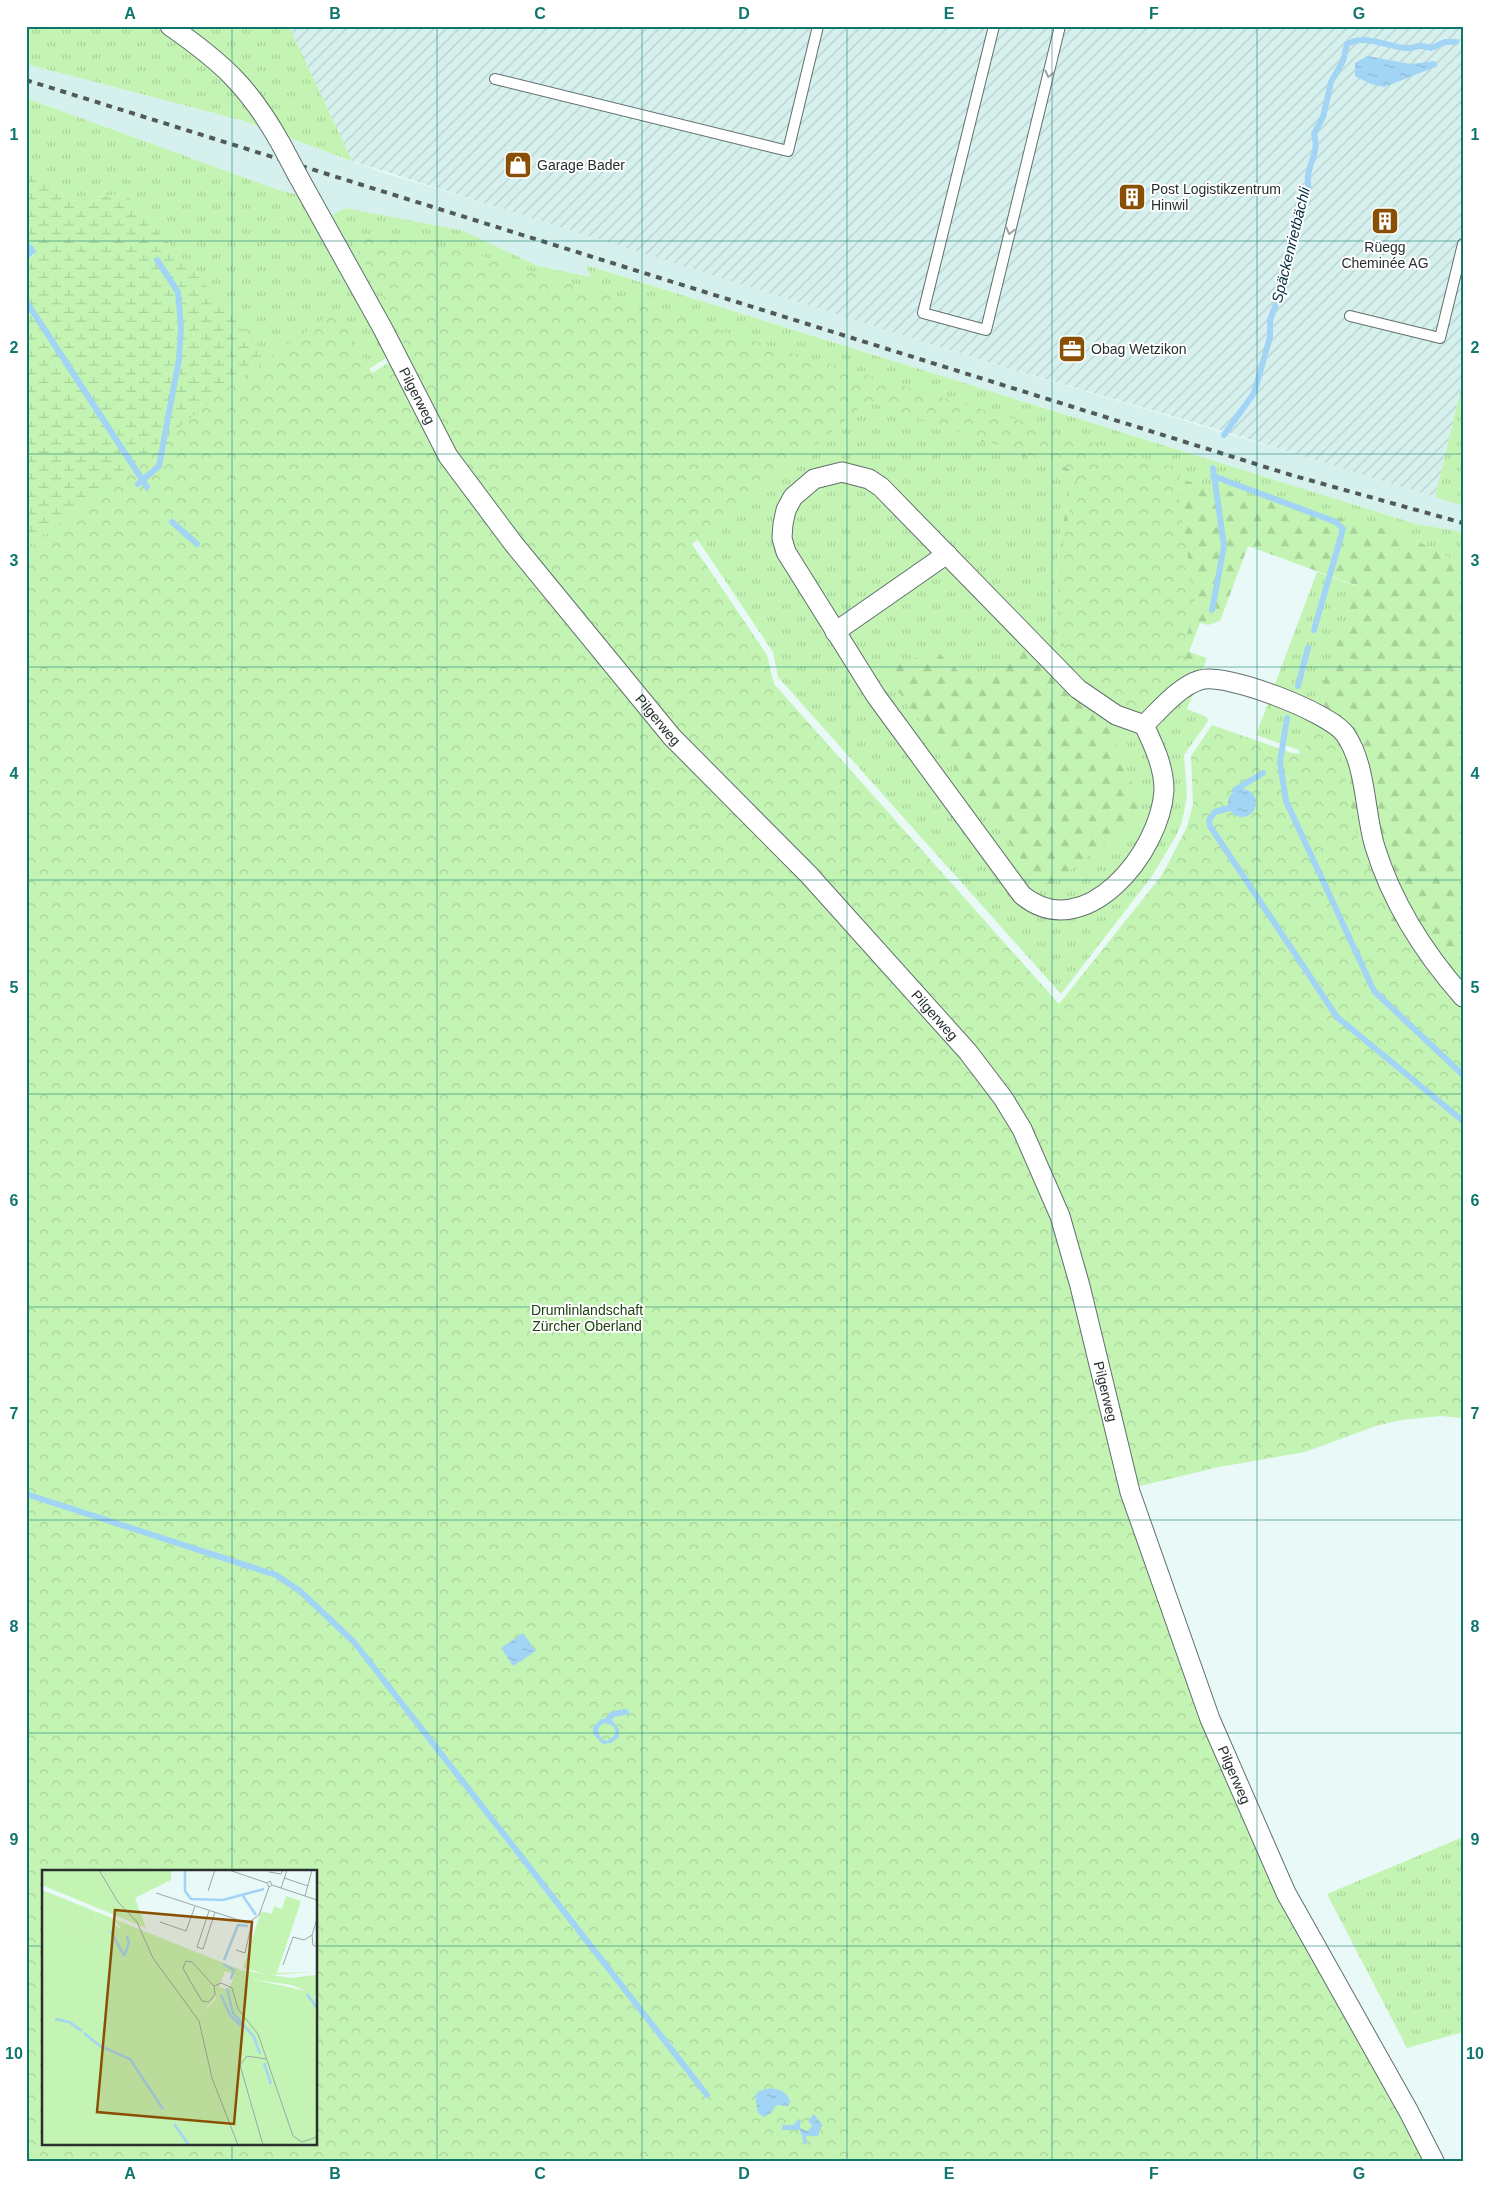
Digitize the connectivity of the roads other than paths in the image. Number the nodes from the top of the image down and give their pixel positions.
1 (170, 26) edge
2 (818, 26) edge
3 (994, 26) edge
4 (1060, 26) edge
5 (495, 79) dead end
6 (1463, 244) edge
7 (1350, 316) dead end
8 (947, 554) junction
9 (835, 632) junction
10 (1144, 725) junction
11 (1463, 997) edge
12 (1434, 2161) edge

1 - 12 street, Pilgerweg, bridge
2 - 5 lane
4 -> 3 lane
6 - 7 lane
8 - 9 street
8 - 9 street
8 - 10 street
9 - 10 street
10 - 11 street

